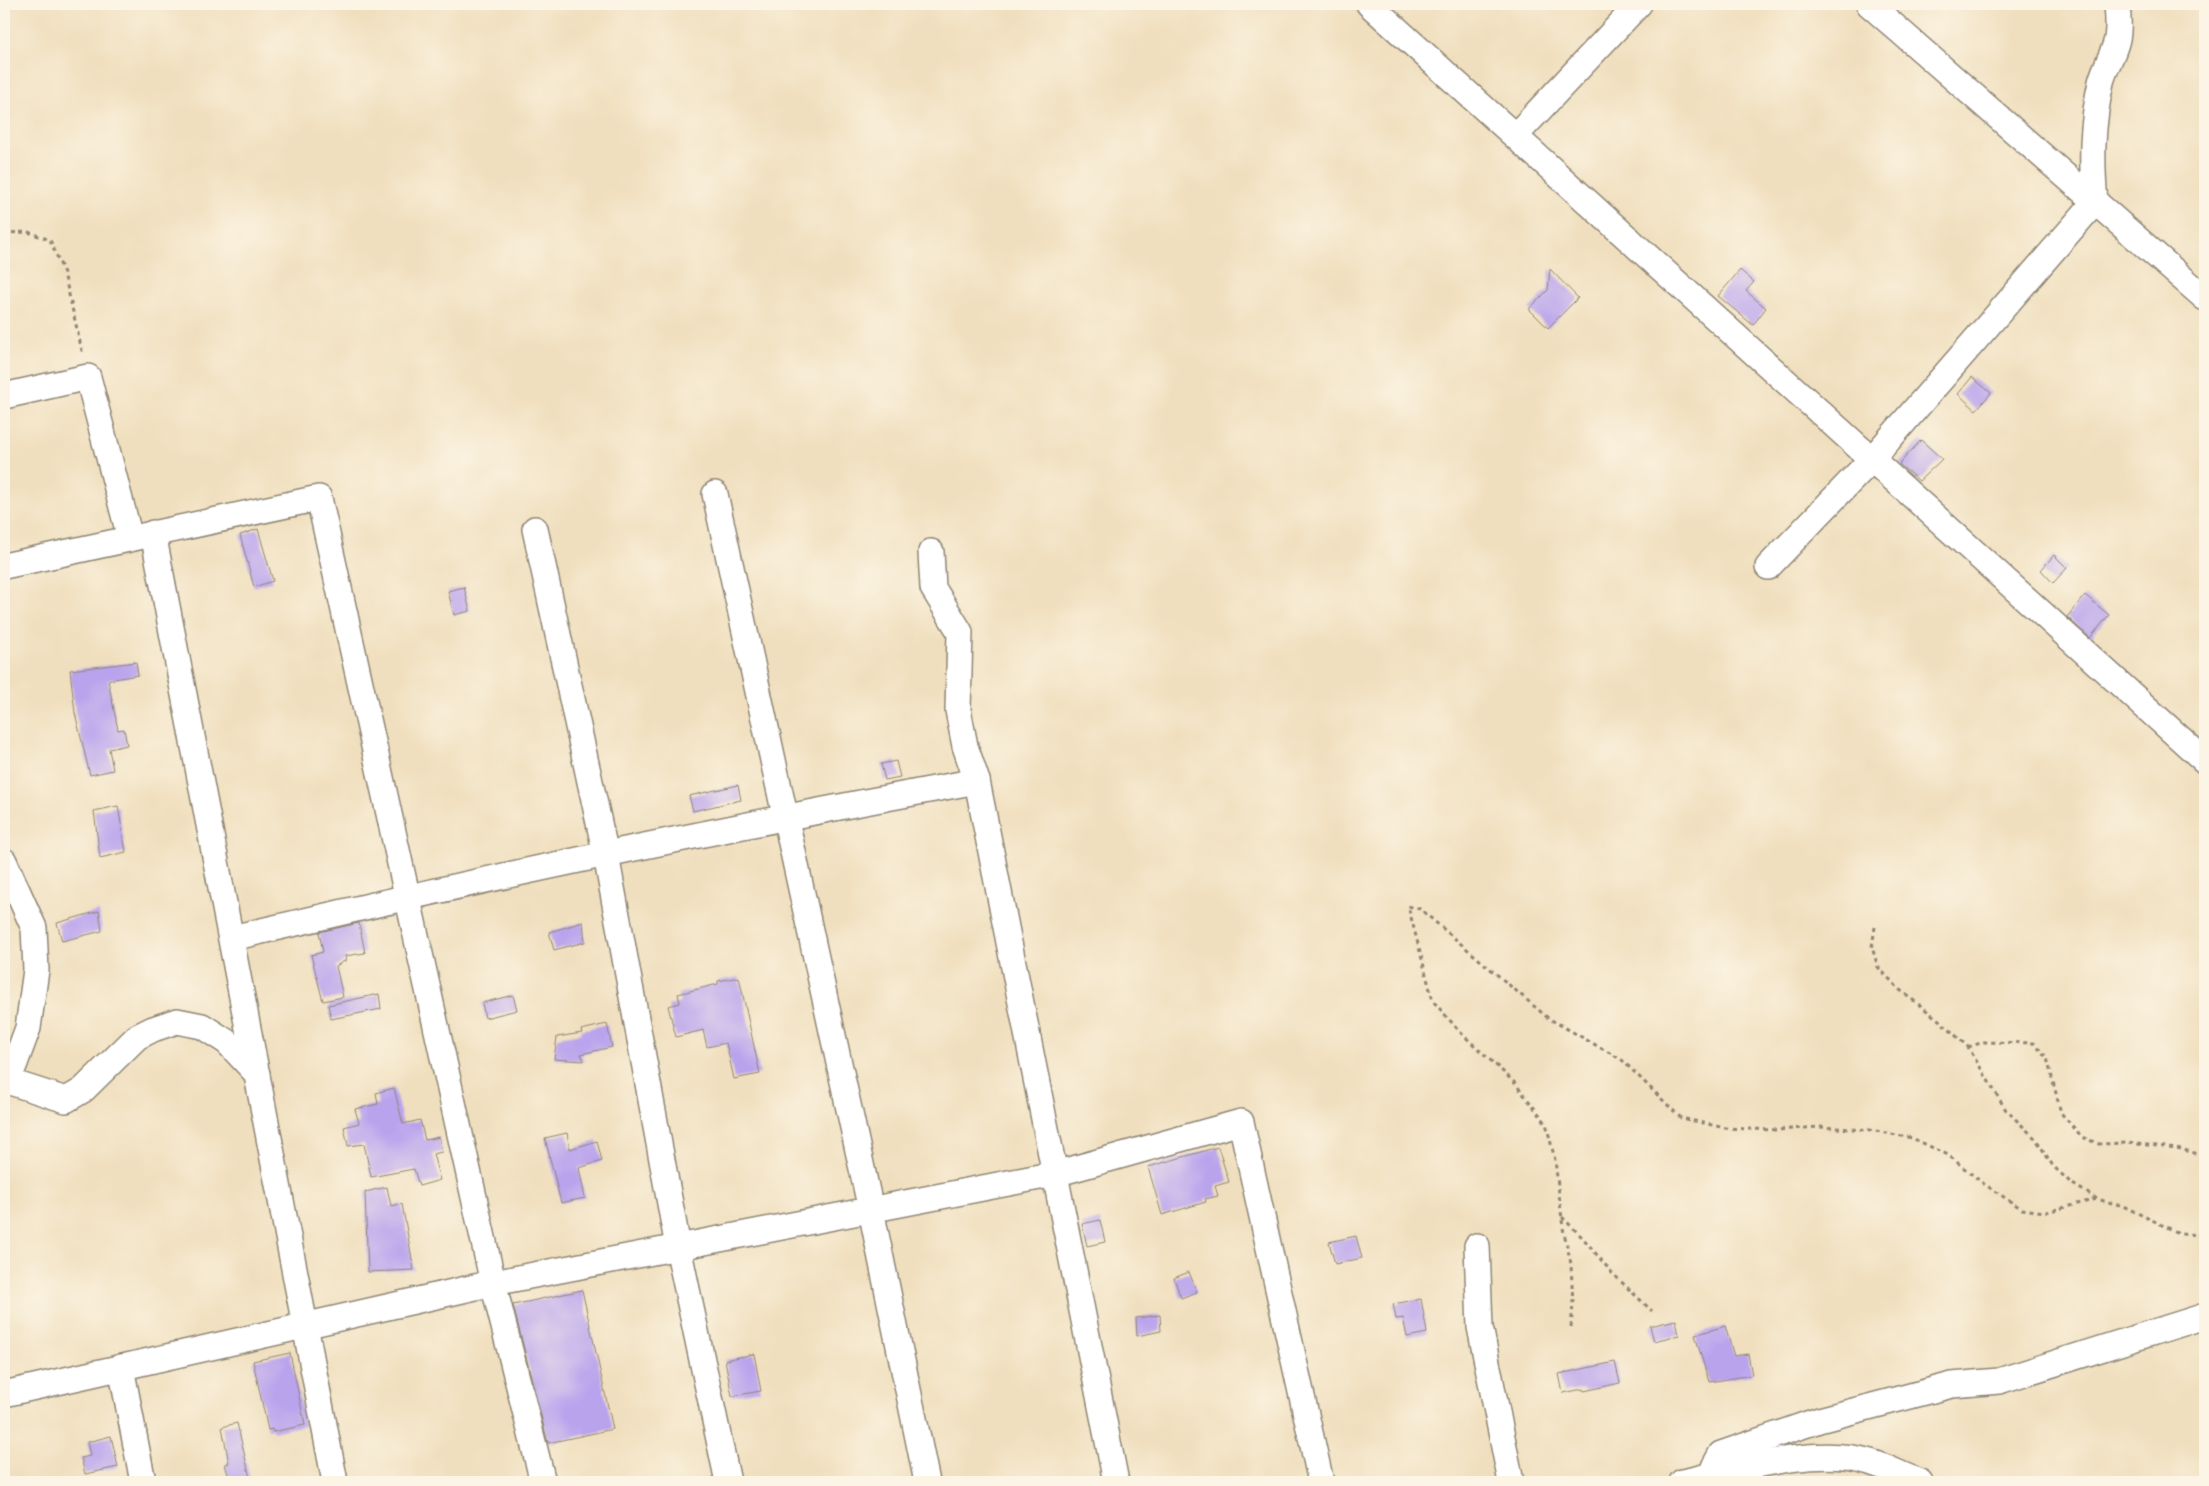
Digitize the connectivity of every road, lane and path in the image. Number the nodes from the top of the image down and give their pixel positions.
1 (1369, 4) edge
2 (1639, 4) edge
3 (1869, 4) edge
4 (2117, 4) edge
5 (1514, 136) junction
6 (2095, 202) junction
7 (4, 233) edge
8 (2205, 298) edge
9 (88, 378) junction
10 (4, 396) edge
11 (1872, 459) junction
12 (715, 494) dead end
13 (535, 529) dead end
14 (142, 536) junction
15 (931, 552) dead end
16 (4, 566) edge
17 (1768, 567) dead end
18 (2205, 761) edge
19 (977, 781) junction
20 (785, 816) junction
21 (606, 855) junction
22 (4, 861) edge
23 (409, 896) junction
24 (1875, 927) dead end
25 (232, 938) junction
26 (1968, 1047) junction
27 (257, 1074) junction
28 (4, 1080) edge
29 (2205, 1156) edge
30 (1055, 1174) junction
31 (2097, 1199) junction
32 (870, 1210) junction
33 (1562, 1217) junction
34 (2205, 1235) edge
35 (1477, 1246) dead end
36 (678, 1247) junction
37 (493, 1283) junction
38 (1652, 1310) dead end
39 (2205, 1316) edge
40 (304, 1326) junction
41 (1571, 1328) dead end
42 (121, 1367) junction
43 (4, 1394) edge
44 (1715, 1475) junction
45 (143, 1482) edge
46 (335, 1482) edge
47 (543, 1482) edge
48 (728, 1482) edge
49 (927, 1482) edge
50 (1116, 1482) edge
51 (1321, 1482) edge
52 (1511, 1482) edge
53 (1682, 1482) edge
54 (1920, 1482) edge

1 - 5 street
2 - 5 street
3 - 6 street
4 - 6 street
5 - 11 street
6 - 8 street
6 - 11 street
7 - 9 path
9 - 10 street
9 - 14 street
11 - 17 street
11 - 18 street
12 - 20 street
13 - 21 street
14 - 16 street
14 - 23 street
14 - 25 street
15 - 19 street
19 - 20 street
19 - 30 street
20 - 21 street
20 - 32 street
21 - 23 street
21 - 36 street
22 - 28 street
23 - 25 street
23 - 37 street
24 - 26 path
25 - 27 street
26 - 29 path
26 - 31 path
27 - 28 street
27 - 40 street
30 - 32 street
30 - 50 street
30 - 51 street
31 - 33 path
31 - 34 path
32 - 36 street
32 - 49 street
33 - 38 path
33 - 41 path
35 - 52 street
36 - 37 street
36 - 48 street
37 - 40 street
37 - 47 street
39 - 44 street
40 - 42 street
40 - 46 street
42 - 43 street
42 - 45 street
44 - 53 street
44 - 54 street

